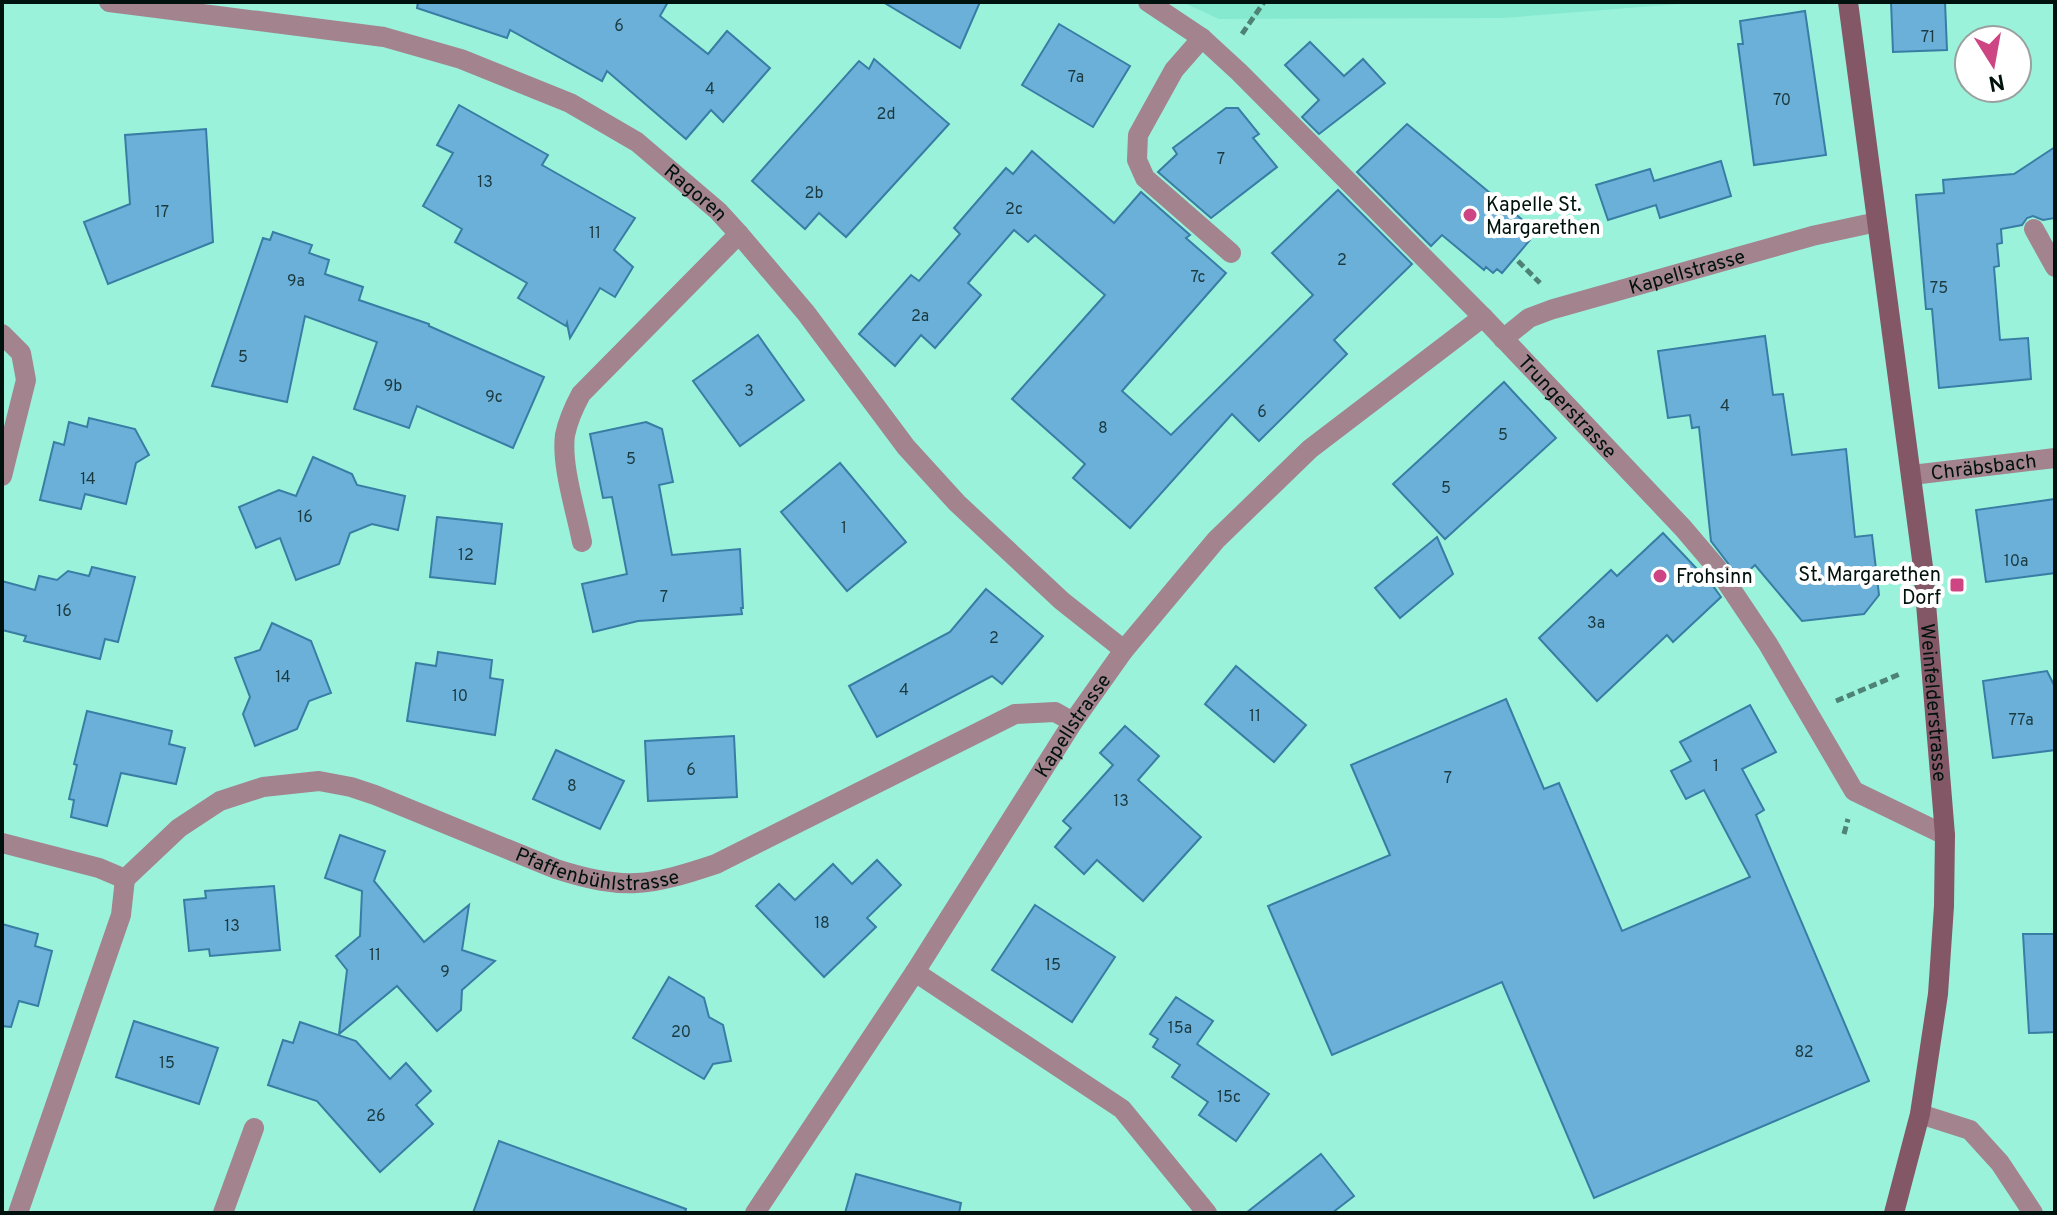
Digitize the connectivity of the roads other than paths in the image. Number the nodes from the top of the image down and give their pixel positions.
1 (109, 2) edge
2 (1148, 2) edge
3 (1848, 2) edge
4 (1202, 38) junction
5 (1877, 222) junction
6 (2034, 229) dead end
7 (739, 234) junction
8 (1231, 253) dead end
9 (2055, 267) edge
10 (1483, 317) junction
11 (2, 334) edge
12 (1503, 339) junction
13 (2055, 458) edge
14 (1912, 475) junction
15 (2, 476) edge
16 (582, 542) dead end
17 (1124, 650) junction
18 (1073, 722) junction
19 (1945, 835) junction
20 (2, 843) edge
21 (125, 879) junction
22 (915, 972) junction
23 (1920, 1114) junction
24 (254, 1128) dead end
25 (18, 1213) edge
26 (223, 1213) edge
27 (755, 1213) edge
28 (1207, 1213) edge
29 (1894, 1213) edge
30 (2033, 1213) edge

1 - 7 street, Ragoren
2 - 4 street, Trungerstrasse
3 - 5 main road, Weinfelderstrasse
4 - 8 street
4 - 10 street, Trungerstrasse
5 - 12 street, Kapellstrasse
5 - 14 main road, Weinfelderstrasse
6 - 9 street
7 - 16 street
7 - 17 street, Ragoren
10 - 12 street, Trungerstrasse
10 - 17 street, Kapellstrasse
11 - 15 street
12 - 19 street, Trungerstrasse
13 - 14 street, Chräbsbach
14 - 19 main road, Weinfelderstrasse
17 - 18 street, Kapellstrasse
18 - 21 street, Pfaffenbühlstrasse
18 - 22 street, Kapellstrasse
19 - 23 main road, Weinfelderstrasse
20 - 21 street
21 - 25 street
22 - 27 street, Kapellstrasse
22 - 28 street
23 - 29 main road, Weinfelderstrasse
23 - 30 street
24 - 26 street

